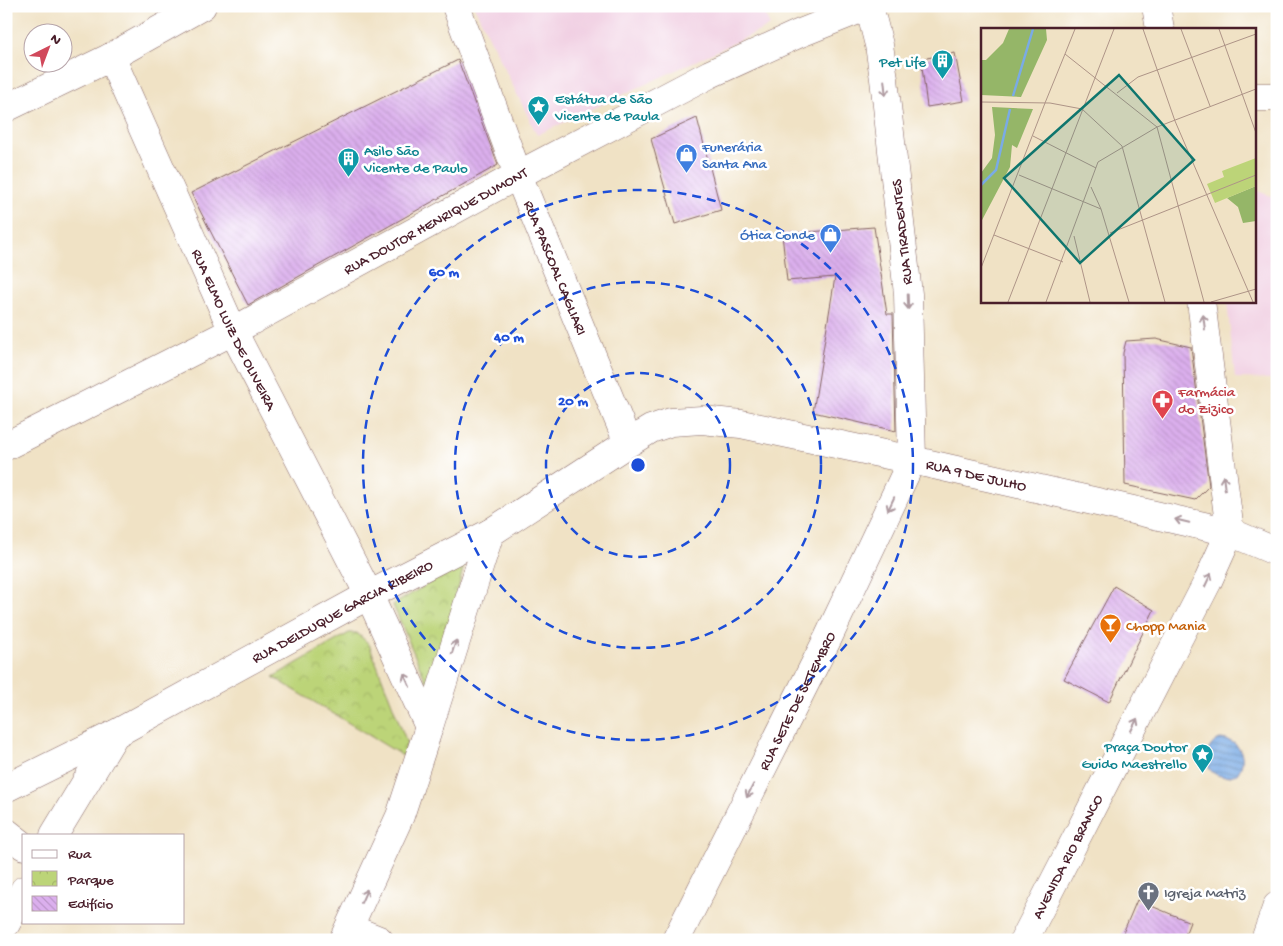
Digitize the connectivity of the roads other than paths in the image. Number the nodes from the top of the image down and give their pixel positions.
1 (202, 6) edge
2 (456, 6) edge
3 (868, 6) edge
4 (1156, 6) edge
5 (1160, 28) edge
6 (111, 57) junction
7 (1256, 97) edge
8 (1277, 97) edge
9 (6, 108) edge
10 (518, 175) junction
11 (1201, 302) edge
12 (233, 331) junction
13 (671, 422) joint
14 (628, 443) junction
15 (6, 446) edge
16 (912, 460) junction
17 (1230, 532) junction
18 (490, 533) junction
19 (1277, 552) edge
20 (370, 595) junction
21 (429, 727) junction
22 (115, 734) junction
23 (6, 788) edge
24 (6, 832) edge
25 (55, 834) edge
26 (22, 844) edge
27 (22, 894) edge
28 (1277, 906) edge
29 (6, 924) edge
30 (346, 934) edge
31 (379, 940) edge
32 (676, 940) edge
33 (1024, 940) edge
34 (1265, 940) edge

1 - 6 street
2 - 10 street, RUA PASCOAL CAGLIARI
3 - 10 street, RUA DOUTOR HENRIQUE DUMONT
3 -> 16 street, RUA TIRADENTES
4 - 5 street
6 - 9 street
6 - 12 street, RUA ELMO LUIZ DE OLIVEIRA
7 - 8 street
10 - 12 street, RUA DOUTOR HENRIQUE DUMONT
10 - 14 street, RUA PASCOAL CAGLIARI
17 -> 11 street
12 - 15 street, RUA DOUTOR HENRIQUE DUMONT
12 - 20 street, RUA ELMO LUIZ DE OLIVEIRA
13 - 14 street, RUA DELDUQUE GARCIA RIBEIRO
13 - 16 street, RUA 9 DE JULHO
14 - 18 street, RUA DELDUQUE GARCIA RIBEIRO
17 -> 16 street, RUA 9 DE JULHO
16 -> 32 street, RUA SETE DE SETEMBRO
17 - 19 street, RUA 9 DE JULHO
33 -> 17 street, AVENIDA RIO BRANCO
18 - 20 street, RUA DELDUQUE GARCIA RIBEIRO
21 -> 18 street
21 -> 20 street, RUA ELMO LUIZ DE OLIVEIRA
20 - 22 street, RUA DELDUQUE GARCIA RIBEIRO
30 -> 21 street
22 - 23 street, RUA DELDUQUE GARCIA RIBEIRO
22 - 25 street
24 - 26 street
27 - 29 street
28 - 34 street
30 - 31 street

